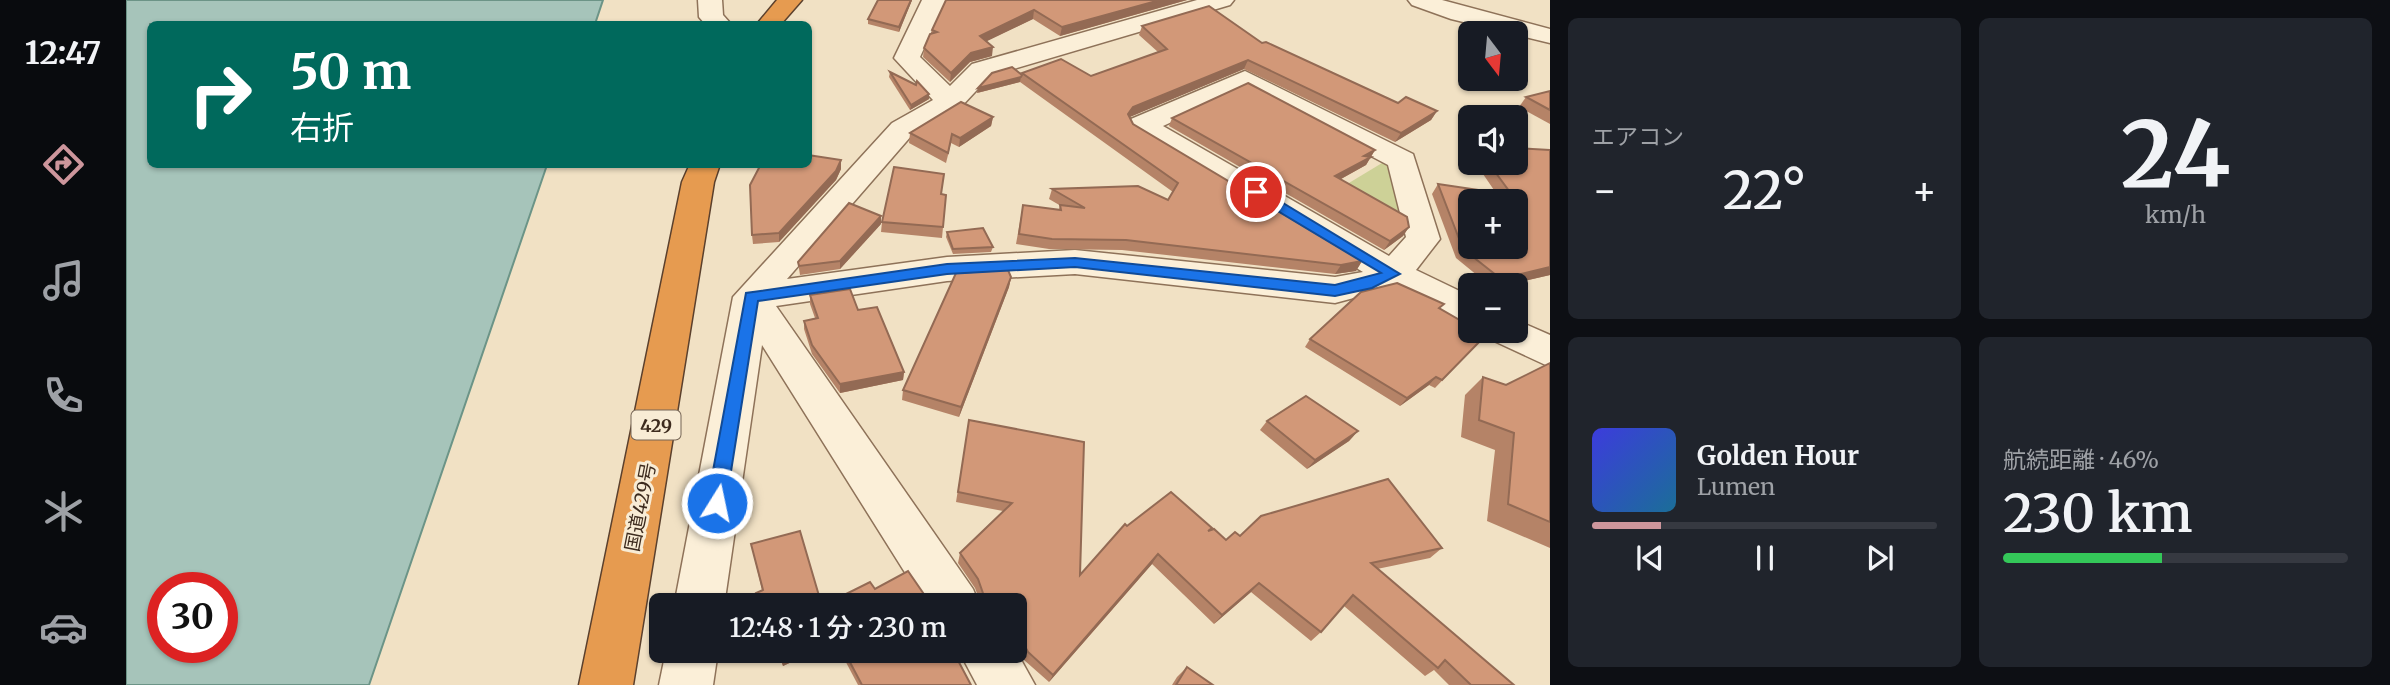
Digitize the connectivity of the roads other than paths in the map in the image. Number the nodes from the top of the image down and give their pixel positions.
1 (790, 0) edge
2 (934, 0) edge
3 (1420, 0) edge
4 (1212, 1) edge
5 (772, 21) edge
6 (1550, 36) edge
7 (950, 102) junction
8 (701, 170) edge
9 (1393, 274) junction
10 (751, 297) junction
11 (1458, 306) edge
12 (1528, 341) edge
13 (1550, 352) edge
14 (701, 593) edge
15 (946, 593) edge
16 (690, 663) edge
17 (993, 663) edge
18 (606, 685) edge
19 (686, 685) edge
20 (1008, 685) edge

1 - 5 highway
2 - 7 street
3 - 6 street
4 - 7 street
7 - 10 street
8 - 18 highway, 国道429号 / 429
9 - 9 street
9 - 10 street
9 - 11 street
10 - 14 street
10 - 15 street
12 - 13 street
16 - 19 street
17 - 20 street

